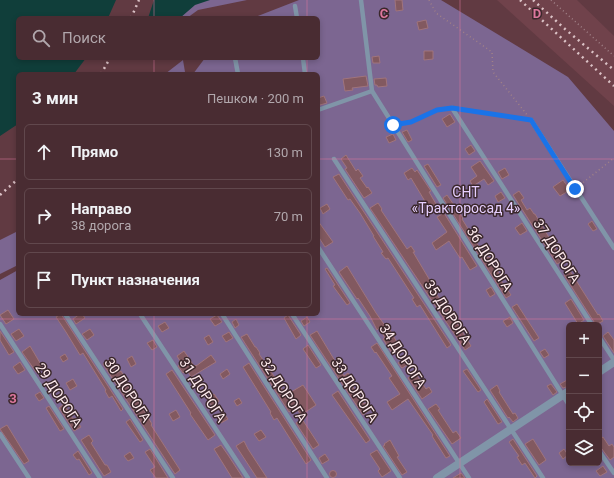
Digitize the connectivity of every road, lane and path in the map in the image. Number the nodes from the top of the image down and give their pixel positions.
1 (361, 0) edge
2 (429, 0) edge
3 (551, 0) edge
4 (295, 6) dead end
5 (297, 16) edge
6 (614, 56) edge
7 (236, 60) edge
8 (303, 60) edge
9 (238, 72) edge
10 (306, 72) edge
11 (372, 91) junction
12 (452, 108) junction
13 (320, 109) edge
14 (531, 120) junction
15 (393, 125) junction
16 (614, 158) edge
17 (334, 159) dead end
18 (575, 189) junction
19 (614, 248) edge
20 (320, 250) edge
21 (66, 316) edge
22 (141, 316) edge
23 (223, 316) edge
24 (293, 316) edge
25 (590, 322) edge
26 (0, 324) edge
27 (602, 342) edge
28 (614, 361) edge
29 (602, 370) edge
30 (566, 393) edge
31 (511, 429) junction
32 (0, 434) edge
33 (602, 456) edge
34 (460, 463) junction
35 (614, 474) edge
36 (29, 478) edge
37 (100, 478) edge
38 (173, 478) edge
39 (248, 478) edge
40 (327, 478) edge
41 (400, 478) edge
42 (437, 478) edge
43 (469, 478) edge
44 (543, 478) edge

1 - 11 lane
2 - 14 path
3 - 6 path
4 - 5 lane
7 - 9 lane
8 - 10 lane
11 - 13 lane
11 - 15 lane, 36 ДОРОГА
12 - 14 path
12 - 15 path
12 - 25 lane, 37 ДОРОГА
14 - 18 lane
15 - 30 lane, 36 ДОРОГА
16 - 18 path
17 - 31 lane, 35 ДОРОГА
18 - 19 lane
20 - 34 lane, 34 ДОРОГА
21 - 38 lane, 30 ДОРОГА
22 - 39 lane, 31 ДОРОГА
23 - 40 lane, 32 ДОРОГА
24 - 41 lane, 33 ДОРОГА
26 - 37 lane, 29 ДОРОГА
27 - 28 lane
28 - 29 street
30 - 31 street
31 - 34 street
31 - 44 lane, 35 ДОРОГА
32 - 36 lane
33 - 35 lane
34 - 42 street
34 - 43 lane, 34 ДОРОГА

